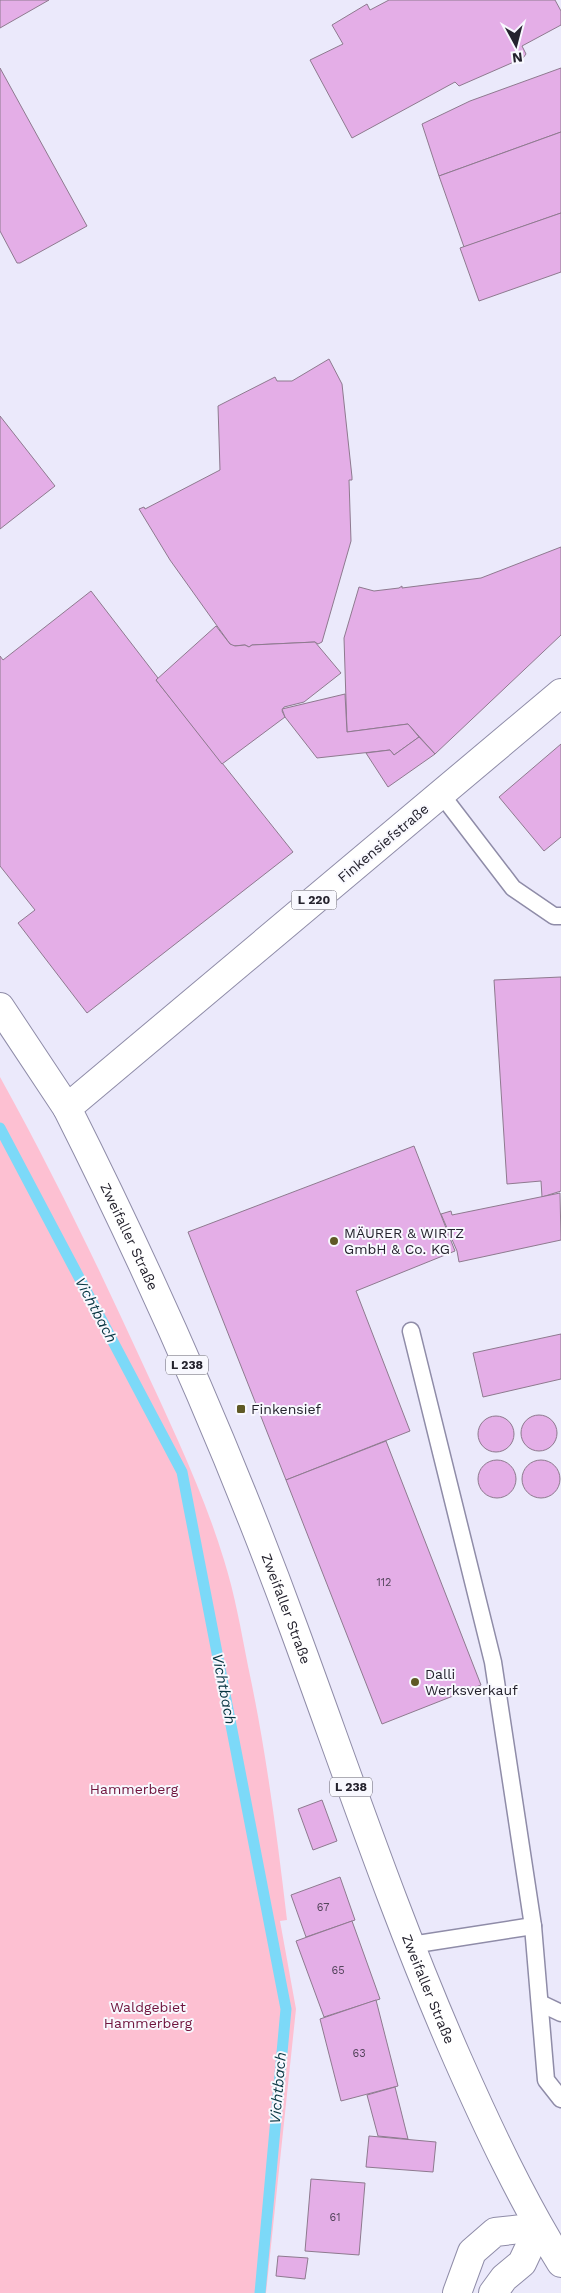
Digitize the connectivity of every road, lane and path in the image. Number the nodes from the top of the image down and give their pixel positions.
1 (561, 693) edge
2 (441, 794) junction
3 (561, 916) edge
4 (0, 1007) edge
5 (67, 1108) junction
6 (411, 1331) dead end
7 (534, 1926) junction
8 (410, 1944) junction
9 (542, 2004) junction
10 (561, 2013) edge
11 (561, 2099) edge
12 (539, 2227) junction
13 (561, 2263) edge
14 (457, 2293) edge
15 (493, 2293) edge

1 - 2 main road, Finkensiefstraße / L 220
2 - 3 lane
2 - 5 main road, Finkensiefstraße / L 220
4 - 5 main road, Zweifaller Straße / L 238
5 - 8 main road, Zweifaller Straße / L 238
6 - 7 lane
7 - 8 lane
7 - 9 lane
8 - 12 main road, Zweifaller Straße / L 238
9 - 10 lane
9 - 11 lane
12 - 13 main road, L 238
12 - 14 main road
12 - 15 main road

